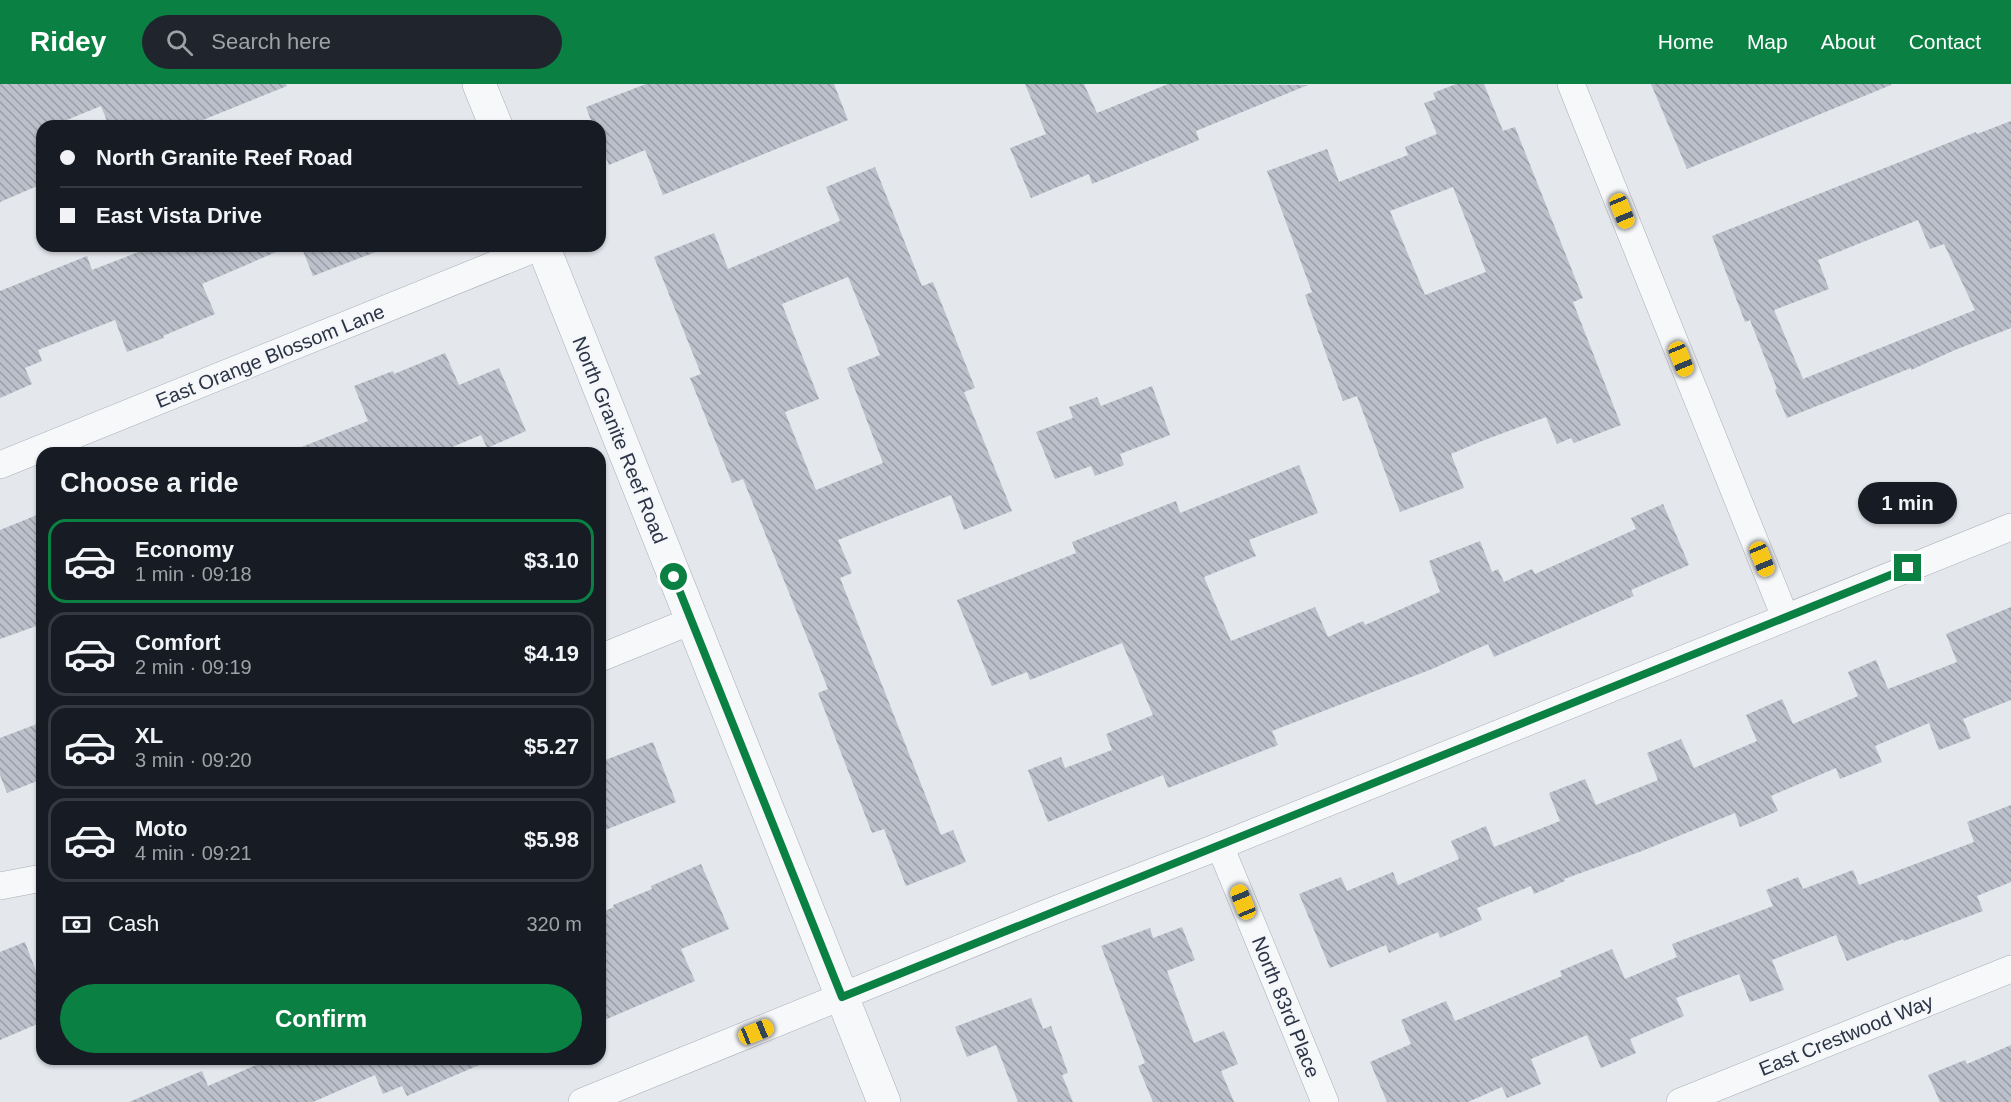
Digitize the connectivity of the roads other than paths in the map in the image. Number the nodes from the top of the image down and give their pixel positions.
1 (479, 84) edge
2 (1571, 84) edge
3 (493, 120) edge
4 (527, 252) edge
5 (544, 252) edge
6 (45, 447) edge
7 (36, 450) edge
8 (0, 465) edge
9 (2011, 527) edge
10 (1785, 617) junction
11 (691, 621) junction
12 (606, 655) edge
13 (1220, 846) junction
14 (36, 879) edge
15 (0, 886) edge
16 (2011, 969) edge
17 (842, 997) junction
18 (582, 1102) edge
19 (884, 1102) edge
20 (1324, 1102) edge
21 (1680, 1102) edge

1 - 3 street
2 - 10 street
4 - 6 street, East Orange Blossom Lane
5 - 11 street, North Granite Reef Road
7 - 8 street, East Orange Blossom Lane
9 - 10 street
10 - 13 street
11 - 12 street
11 - 17 street, North Granite Reef Road
13 - 17 street
13 - 20 street, North 83rd Place
14 - 15 street
16 - 21 street, East Crestwood Way
17 - 18 street
17 - 19 street, North Granite Reef Road

